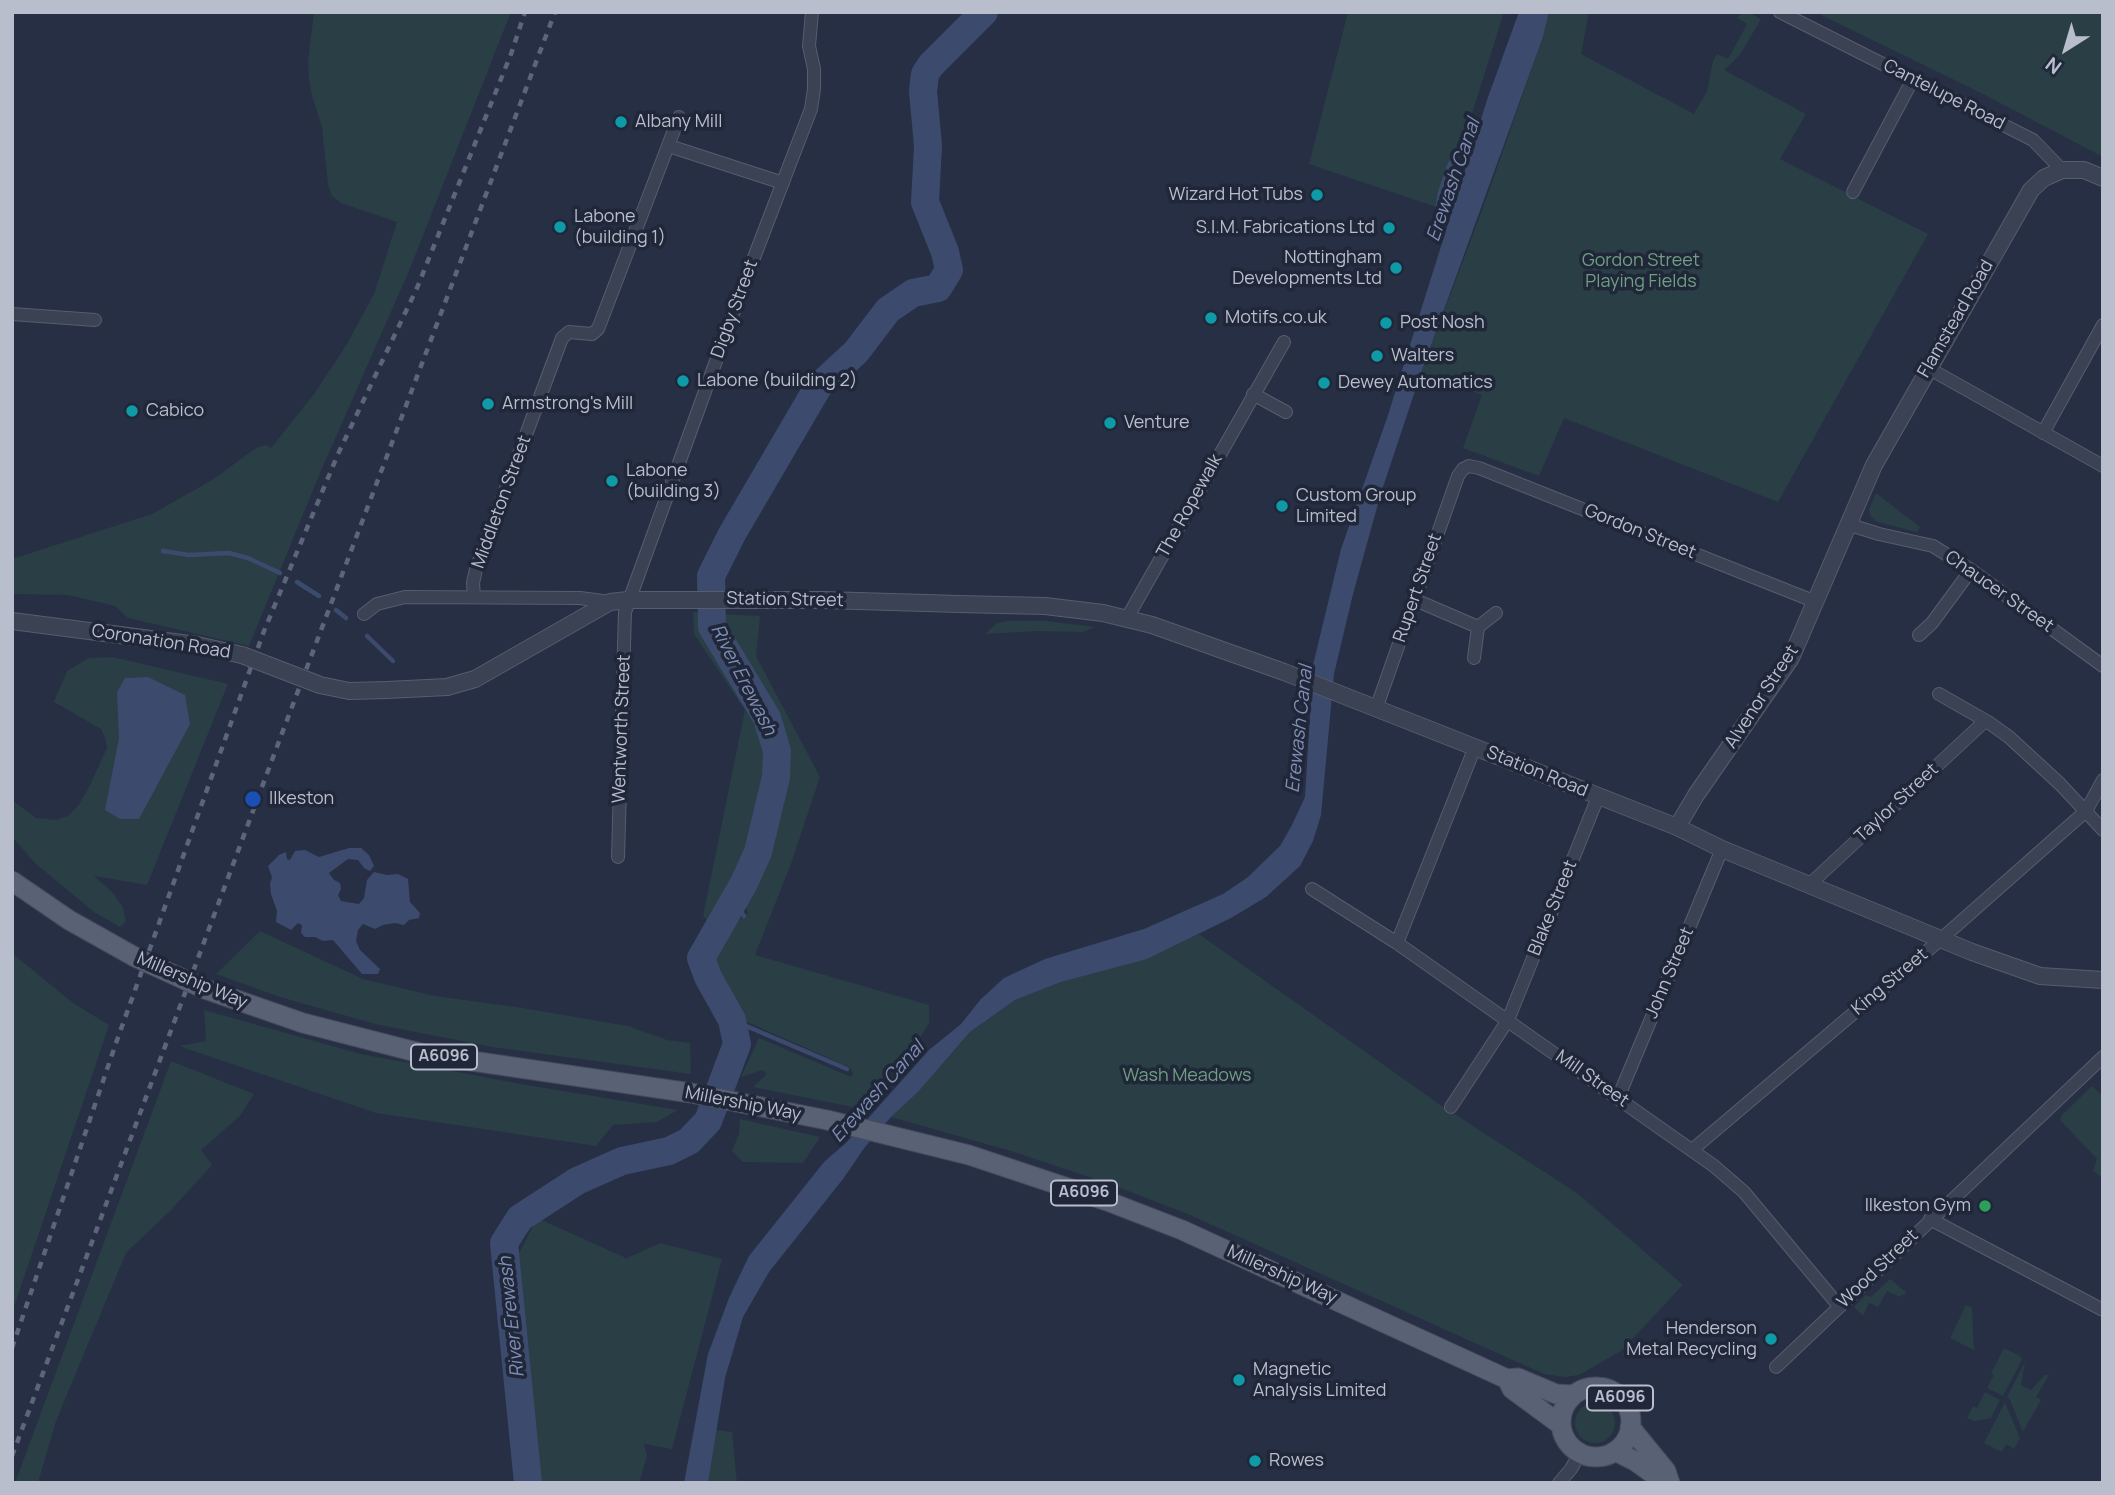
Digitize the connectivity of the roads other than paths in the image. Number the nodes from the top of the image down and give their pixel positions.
1 (813, 12) edge
2 (1780, 12) edge
3 (1913, 79) junction
4 (679, 117) dead end
5 (669, 146) junction
6 (2062, 170) junction
7 (2103, 178) edge
8 (783, 183) junction
9 (1853, 192) dead end
10 (12, 314) edge
11 (94, 320) dead end
12 (2103, 325) edge
13 (1284, 342) dead end
14 (1928, 368) junction
15 (1253, 394) junction
16 (1286, 412) dead end
17 (2043, 433) junction
18 (2103, 466) edge
19 (1463, 468) joint
20 (1866, 482) joint
21 (1847, 524) junction
22 (1971, 570) junction
23 (474, 596) junction
24 (1413, 598) junction
25 (628, 600) junction
26 (610, 602) junction
27 (1816, 602) junction
28 (959, 604) joint
29 (1496, 613) dead end
30 (364, 614) dead end
31 (1127, 618) junction
32 (580, 619) joint
33 (12, 621) edge
34 (1478, 627) junction
35 (1919, 635) dead end
36 (1474, 658) dead end
37 (2103, 666) edge
38 (1939, 694) dead end
39 (1376, 709) junction
40 (1986, 721) junction
41 (1475, 747) junction
42 (2103, 780) edge
43 (1598, 797) junction
44 (2086, 811) junction
45 (1677, 827) junction
46 (2103, 831) edge
47 (1722, 849) junction
48 (618, 857) dead end
49 (12, 881) edge
50 (1809, 885) junction
51 (1312, 889) dead end
52 (1940, 940) junction
53 (1397, 943) junction
54 (2103, 979) edge
55 (1508, 1020) junction
56 (2103, 1057) edge
57 (1618, 1098) junction
58 (1451, 1107) dead end
59 (1692, 1150) junction
60 (1930, 1219) junction
61 (1839, 1306) junction
62 (2103, 1310) edge
63 (1776, 1367) dead end
64 (1507, 1379) junction
65 (1574, 1395) junction
66 (1561, 1425) junction
67 (1630, 1427) junction
68 (1615, 1451) junction
69 (1580, 1453) junction
70 (1670, 1482) edge
71 (1559, 1483) edge

1 - 8 street, Digby Street
2 - 3 street, Cantelupe Road
3 - 6 street, Cantelupe Road
3 - 9 street
4 - 5 street
5 - 8 street
5 - 23 street, Middleton Street
6 - 7 street
6 - 14 street, Flamstead Road
8 - 25 street, Digby Street
10 - 11 street
12 - 17 street
13 - 15 street, The Ropewalk
14 - 17 street
14 - 20 street, Flamstead Road
15 - 16 street
15 - 31 street, The Ropewalk
17 - 18 street
19 - 24 street, Rupert Street
19 - 27 street, Gordon Street
20 - 21 street, Alvenor Street
21 - 22 street, Chaucer Street
21 - 27 street, Alvenor Street
22 - 35 street
22 - 37 street, Chaucer Street
23 - 26 street, Station Street
23 - 30 street, Station Street
24 - 34 street
24 - 39 street, Rupert Street
25 - 26 street, Station Street
25 - 28 street, Station Street
25 - 48 street, Wentworth Street
26 - 32 street, Station Street
27 - 45 street, Alvenor Street
28 - 31 street, Station Road
29 - 34 street
31 - 39 street, Station Road
32 - 33 street, Coronation Road, bridge
34 - 36 street
38 - 40 street
39 - 41 street, Station Road
40 - 44 street
40 - 50 street, Taylor Street
41 - 43 street, Station Road
41 - 53 street
42 - 44 street, King Street
43 - 45 street, Station Road
43 - 55 street, Blake Street
44 - 46 street
44 - 52 street, King Street
45 - 47 street, Station Road
47 - 50 street, Station Road
47 - 57 street, John Street
49 - 64 main road, Millership Way / A6096, bridge
50 - 52 street, Station Road
51 - 53 street, Mill Street
52 - 54 street, Station Road
52 - 59 street, King Street
53 - 55 street, Mill Street
55 - 57 street, Mill Street
55 - 58 street, Blake Street
56 - 60 street, Wood Street
57 - 59 street, Mill Street
59 - 61 street, Mill Street
60 - 61 street, Wood Street
60 - 62 street
61 - 63 street, Wood Street
64 - 65 main road, Millership Way / A6096
64 - 66 main road, Millership Way / A6096
65 - 66 main road, A6096
65 - 67 main road, A6096
66 - 69 main road, A6096
67 - 68 main road, A6096
67 - 70 main road, A6096
68 - 69 main road
68 - 70 main road, A6096
69 - 71 street

